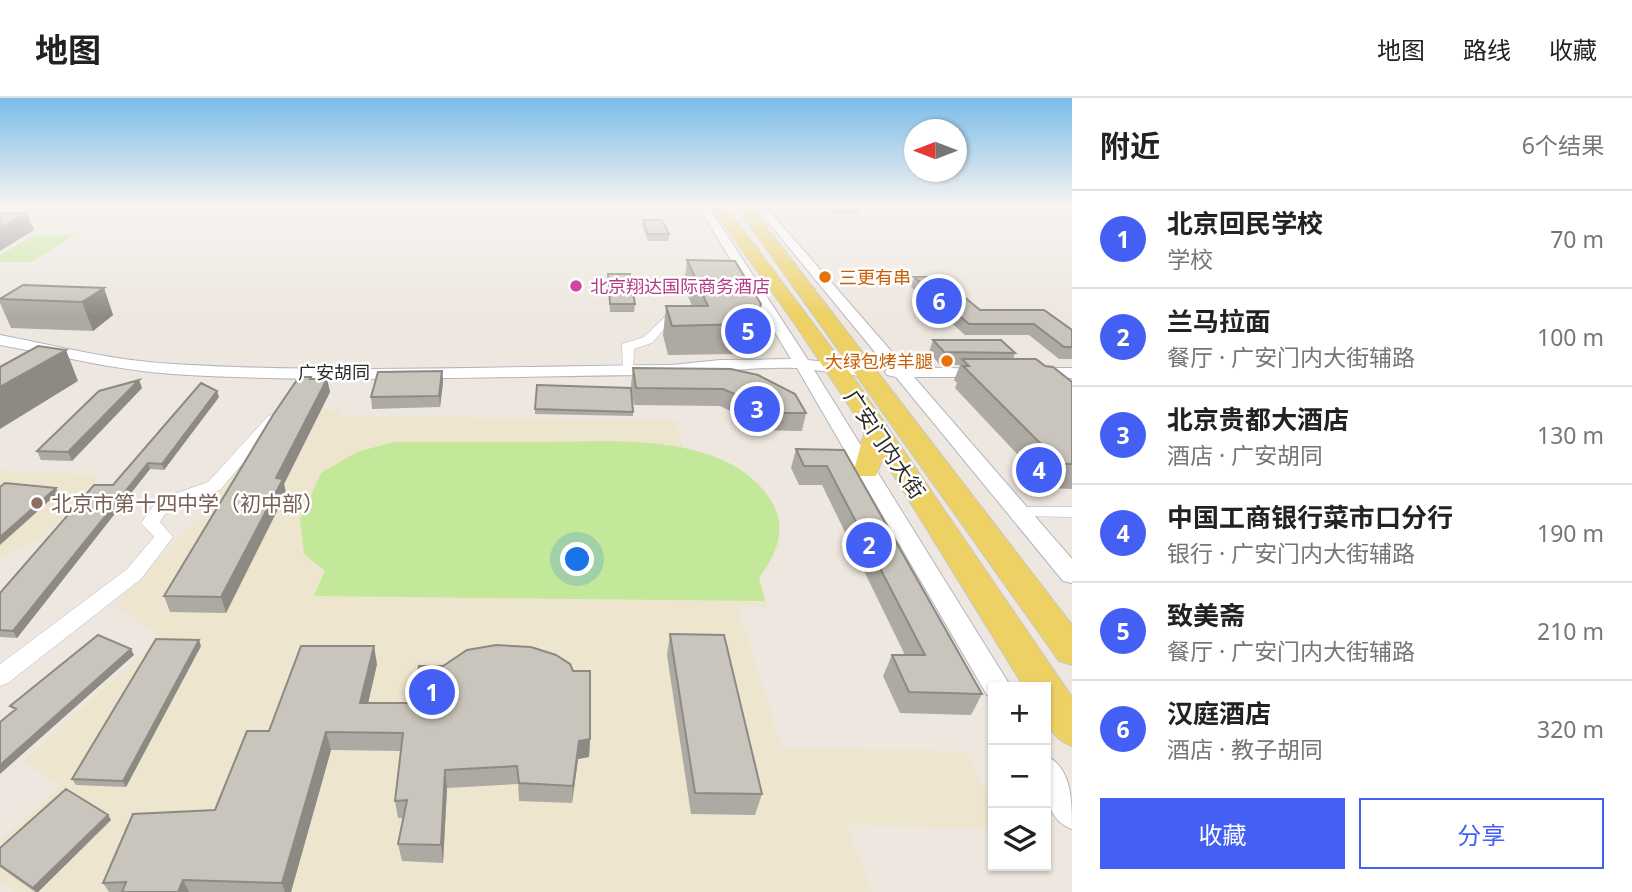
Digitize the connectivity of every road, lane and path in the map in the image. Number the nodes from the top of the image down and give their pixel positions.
1 (728, 243) edge
2 (745, 243) edge
3 (770, 243) edge
4 (791, 243) edge
5 (666, 320) edge
6 (0, 340) edge
7 (628, 370) junction
8 (805, 370) junction
9 (835, 370) junction
10 (304, 372) junction
11 (867, 372) junction
12 (901, 372) junction
13 (994, 372) edge
14 (1020, 373) edge
15 (1068, 380) edge
16 (876, 431) junction
17 (867, 470) junction
18 (1019, 512) junction
19 (1072, 512) edge
20 (1072, 575) edge
21 (1072, 651) edge
22 (0, 677) edge
23 (993, 682) edge
24 (1041, 682) edge
25 (1051, 697) edge
26 (1072, 729) edge
27 (1051, 778) edge
28 (1072, 814) edge

1 - 8 street
2 - 9 main road, 广安门内大街
3 - 11 main road, 广安门内大街
4 - 12 street
5 - 7 street
6 - 10 street, 广安胡同
7 - 8 street, 广安胡同
7 - 10 street, 广安胡同
8 - 9 street, 广安胡同
8 - 17 street
9 - 11 street, 广安胡同
9 - 16 main road, 广安门内大街
10 - 22 street
11 - 12 street, 广安胡同
11 - 21 main road, 广安门内大街
12 - 13 street, 广安胡同
12 - 18 street
14 - 15 street
16 - 17 main road
16 - 24 main road, 广安门内大街
17 - 23 street
18 - 19 street
18 - 20 street
25 - 26 main road, 广安门内大街
27 - 28 street

